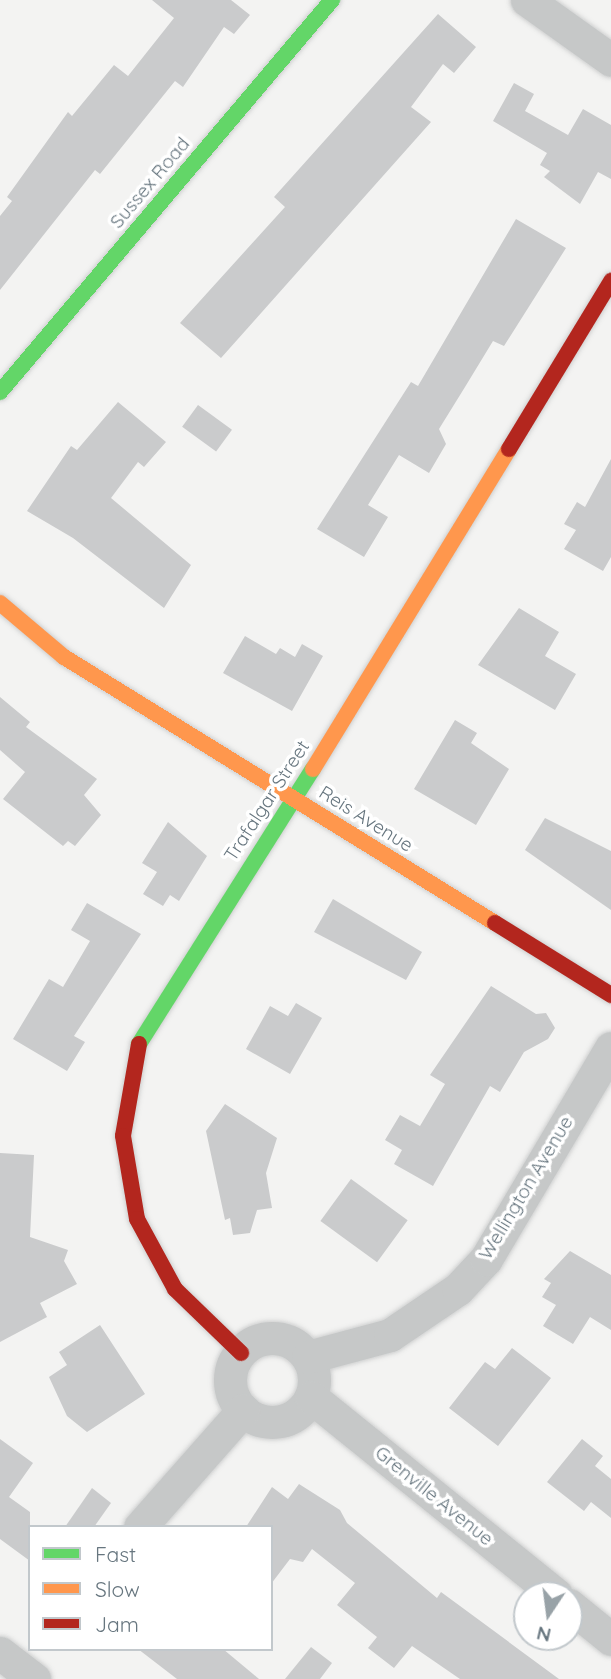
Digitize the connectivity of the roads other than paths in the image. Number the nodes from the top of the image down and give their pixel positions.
1 (332, 0) edge
2 (527, 0) edge
3 (611, 60) edge
4 (611, 282) edge
5 (0, 392) edge
6 (0, 603) edge
7 (294, 800) junction
8 (611, 995) edge
9 (611, 1048) edge
10 (241, 1353) junction
11 (308, 1357) junction
12 (311, 1398) junction
13 (243, 1410) junction
14 (142, 1525) edge
15 (539, 1581) edge
16 (583, 1616) edge
17 (611, 1639) edge

1 - 5 street, Sussex Road
2 - 3 street
4 - 7 street, Trafalgar Street
6 - 7 street, Reis Avenue
7 - 8 street, Reis Avenue
7 - 10 street, Trafalgar Street
9 - 11 street, Wellington Avenue
10 - 11 street
10 - 13 street
11 - 12 street
12 - 13 street
12 - 15 street, Grenville Avenue
13 - 14 street
16 - 17 street

